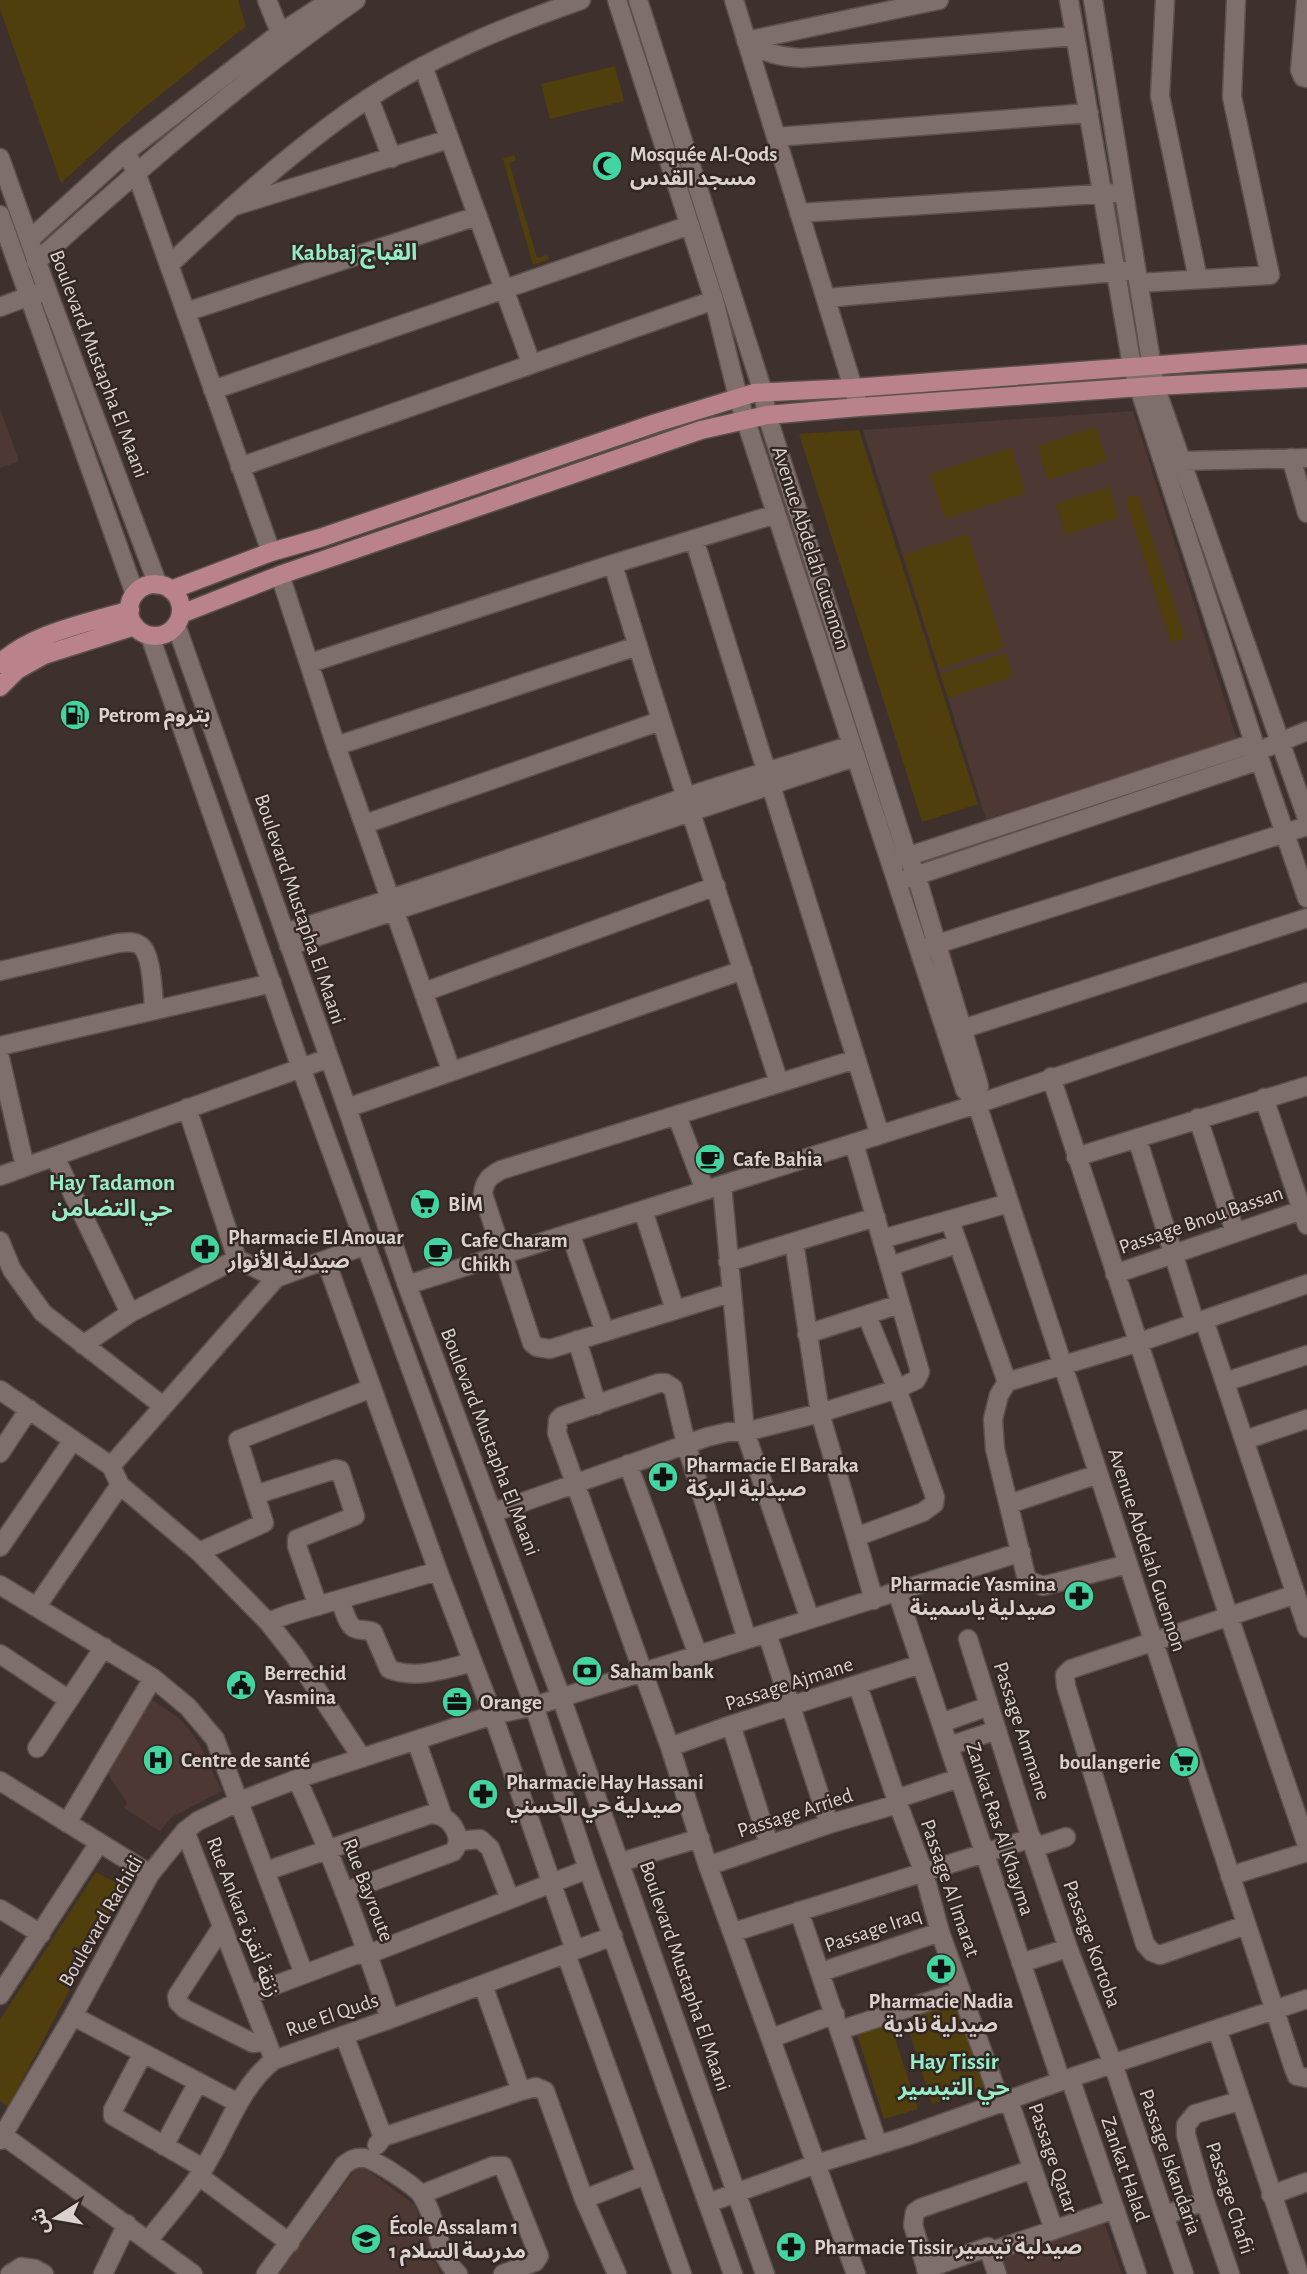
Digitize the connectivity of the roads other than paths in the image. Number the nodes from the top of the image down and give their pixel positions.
1 (267, 0) edge
2 (331, 0) edge
3 (356, 0) edge
4 (581, 0) edge
5 (617, 0) edge
6 (638, 0) edge
7 (734, 0) edge
8 (939, 0) edge
9 (1069, 0) edge
10 (1093, 0) edge
11 (1165, 0) edge
12 (1236, 0) edge
13 (1306, 0) edge
14 (1076, 36) junction
15 (283, 41) junction
16 (746, 41) junction
17 (423, 66) junction
18 (1307, 78) edge
19 (369, 98) junction
20 (1088, 113) junction
21 (776, 137) junction
22 (449, 139) junction
23 (126, 152) junction
24 (0, 158) edge
25 (392, 158) junction
26 (136, 172) junction
27 (1124, 192) junction
28 (1102, 194) junction
29 (231, 207) junction
30 (799, 213) junction
31 (0, 215) edge
32 (477, 216) junction
33 (690, 225) junction
34 (29, 240) junction
35 (36, 262) junction
36 (169, 265) junction
37 (1115, 273) junction
38 (1138, 277) junction
39 (1198, 279) junction
40 (504, 289) junction
41 (47, 290) junction
42 (29, 296) junction
43 (826, 298) junction
44 (714, 300) junction
45 (0, 307) edge
46 (186, 312) junction
47 (1307, 354) edge
48 (531, 363) junction
49 (1152, 364) junction
50 (1132, 366) junction
51 (1307, 378) edge
52 (1147, 387) junction
53 (853, 388) junction
54 (213, 390) junction
55 (763, 392) junction
56 (738, 397) junction
57 (859, 407) junction
58 (767, 415) junction
59 (745, 419) junction
60 (101, 435) junction
61 (80, 443) junction
62 (1299, 458) edge
63 (1181, 461) junction
64 (240, 467) junction
65 (1307, 513) edge
66 (776, 514) junction
67 (694, 539) junction
68 (270, 553) junction
69 (613, 564) junction
70 (279, 575) junction
71 (165, 587) junction
72 (138, 616) junction
73 (178, 620) junction
74 (637, 646) junction
75 (310, 663) junction
76 (0, 664) edge
77 (0, 687) edge
78 (660, 721) junction
79 (1307, 731) edge
80 (1279, 743) junction
81 (336, 746) junction
82 (853, 751) junction
83 (1257, 751) junction
84 (768, 779) junction
85 (689, 804) junction
86 (1307, 818) edge
87 (365, 824) junction
88 (1307, 826) edge
89 (1286, 834) junction
90 (899, 859) junction
91 (916, 875) junction
92 (897, 883) junction
93 (716, 886) junction
94 (1307, 898) edge
95 (393, 905) junction
96 (1307, 918) edge
97 (287, 940) junction
98 (927, 948) junction
99 (743, 970) junction
100 (0, 971) edge
101 (272, 983) junction
102 (424, 992) junction
103 (1306, 994) edge
104 (155, 1008) junction
105 (954, 1032) junction
106 (0, 1046) edge
107 (0, 1058) edge
108 (329, 1058) junction
109 (856, 1059) junction
110 (301, 1068) junction
111 (451, 1070) junction
112 (1051, 1077) junction
113 (779, 1083) junction
114 (1307, 1086) edge
115 (1264, 1098) junction
116 (977, 1104) junction
117 (187, 1108) junction
118 (347, 1108) junction
119 (677, 1116) junction
120 (1198, 1118) junction
121 (880, 1135) junction
122 (1137, 1138) junction
123 (854, 1143) junction
124 (55, 1157) junction
125 (1076, 1157) junction
126 (25, 1167) junction
127 (0, 1176) edge
128 (713, 1187) junction
129 (1009, 1203) junction
130 (643, 1210) junction
131 (876, 1217) junction
132 (1305, 1218) edge
133 (950, 1221) junction
134 (1235, 1232) junction
135 (570, 1233) junction
136 (882, 1239) junction
137 (0, 1241) edge
138 (794, 1242) junction
139 (957, 1244) junction
140 (366, 1245) junction
141 (501, 1255) junction
142 (1173, 1255) junction
143 (237, 1259) junction
144 (326, 1261) junction
145 (728, 1262) junction
146 (890, 1266) junction
147 (1115, 1274) junction
148 (276, 1278) junction
149 (1307, 1284) edge
150 (407, 1285) junction
151 (730, 1293) junction
152 (900, 1304) junction
153 (676, 1310) junction
154 (131, 1313) junction
155 (867, 1316) junction
156 (1200, 1322) junction
157 (605, 1332) junction
158 (807, 1334) junction
159 (577, 1340) junction
160 (1140, 1342) junction
161 (83, 1345) junction
162 (1307, 1355) edge
163 (1063, 1366) junction
164 (1007, 1382) junction
165 (1225, 1382) junction
166 (372, 1388) junction
167 (897, 1389) junction
168 (0, 1390) edge
169 (597, 1405) junction
170 (163, 1406) junction
171 (29, 1409) junction
172 (820, 1413) junction
173 (1306, 1424) edge
174 (746, 1432) junction
175 (73, 1440) junction
176 (1245, 1440) junction
177 (686, 1444) junction
178 (0, 1453) edge
179 (628, 1464) junction
180 (111, 1466) junction
181 (1098, 1474) junction
182 (574, 1483) junction
183 (120, 1485) junction
184 (255, 1496) junction
185 (1009, 1504) junction
186 (492, 1513) junction
187 (856, 1537) junction
188 (0, 1547) edge
189 (199, 1552) junction
190 (1021, 1552) junction
191 (1128, 1564) junction
192 (438, 1571) junction
193 (0, 1585) edge
194 (897, 1592) junction
195 (1296, 1594) junction
196 (340, 1600) junction
197 (874, 1600) junction
198 (37, 1606) junction
199 (318, 1606) junction
200 (1229, 1617) junction
201 (810, 1619) junction
202 (268, 1622) junction
203 (1307, 1628) edge
204 (767, 1633) junction
205 (747, 1639) junction
206 (968, 1639) dead end
207 (1153, 1642) junction
208 (104, 1647) junction
209 (0, 1654) edge
210 (698, 1655) junction
211 (473, 1662) junction
212 (921, 1664) junction
213 (643, 1671) junction
214 (153, 1678) junction
215 (858, 1686) junction
216 (561, 1697) junction
217 (69, 1700) junction
218 (534, 1706) junction
219 (790, 1706) junction
220 (989, 1706) junction
221 (493, 1715) junction
222 (941, 1723) junction
223 (731, 1725) junction
224 (997, 1730) junction
225 (416, 1740) junction
226 (949, 1746) junction
227 (670, 1747) junction
228 (37, 1748) dead end
229 (362, 1758) junction
230 (959, 1778) junction
231 (297, 1779) junction
232 (0, 1781) edge
233 (240, 1801) junction
234 (897, 1802) junction
235 (442, 1814) junction
236 (67, 1823) junction
237 (829, 1824) junction
238 (185, 1831) junction
239 (1066, 1837) dead end
240 (700, 1838) junction
241 (458, 1841) junction
242 (99, 1843) junction
243 (1033, 1843) junction
244 (769, 1844) junction
245 (1307, 1845) edge
246 (329, 1849) junction
247 (1307, 1852) edge
248 (985, 1854) junction
249 (621, 1862) junction
250 (708, 1866) junction
251 (589, 1869) junction
252 (266, 1871) junction
253 (924, 1872) junction
254 (150, 1874) junction
255 (1230, 1876) junction
256 (551, 1883) junction
257 (344, 1892) junction
258 (510, 1899) junction
259 (0, 1909) edge
260 (799, 1911) junction
261 (1246, 1925) junction
262 (222, 1927) junction
263 (734, 1932) junction
264 (940, 1932) junction
265 (41, 1934) junction
266 (613, 1936) junction
267 (1068, 1948) junction
268 (570, 1952) junction
269 (369, 1954) junction
270 (1021, 1963) junction
271 (821, 1972) junction
272 (304, 1974) junction
273 (483, 1985) junction
274 (961, 1990) junction
275 (0, 1995) edge
276 (249, 1995) junction
277 (1307, 1999) edge
278 (1274, 2010) junction
279 (73, 2016) junction
280 (390, 2019) junction
281 (838, 2022) junction
282 (1217, 2029) junction
283 (344, 2035) junction
284 (772, 2038) junction
285 (266, 2041) junction
286 (143, 2053) junction
287 (274, 2060) junction
288 (1112, 2064) junction
289 (1307, 2078) edge
290 (1066, 2080) junction
291 (198, 2082) junction
292 (521, 2091) junction
293 (1239, 2101) junction
294 (238, 2102) junction
295 (1005, 2103) junction
296 (1, 2136) edge
297 (383, 2137) junction
298 (878, 2145) junction
299 (164, 2146) junction
300 (376, 2162) junction
301 (816, 2164) junction
302 (1033, 2169) junction
303 (201, 2172) junction
304 (645, 2175) junction
305 (1307, 2182) edge
306 (737, 2192) junction
307 (422, 2194) junction
308 (1271, 2195) junction
309 (584, 2199) junction
310 (1205, 2202) junction
311 (708, 2203) junction
312 (1115, 2209) junction
313 (1165, 2215) junction
314 (127, 2224) junction
315 (1054, 2230) junction
316 (148, 2241) junction
317 (290, 2243) junction
318 (989, 2250) junction
319 (927, 2271) edge
320 (10, 2274) edge
321 (44, 2274) edge
322 (103, 2274) edge
323 (193, 2274) edge
324 (266, 2274) edge
325 (458, 2274) edge
326 (503, 2274) edge
327 (617, 2274) edge
328 (682, 2274) edge
329 (733, 2274) edge
330 (765, 2274) edge
331 (856, 2274) edge
332 (997, 2274) edge
333 (1138, 2274) edge
334 (1184, 2274) edge
335 (1230, 2274) edge
336 (1299, 2274) edge

1 - 15 street
2 - 15 street
3 - 15 street
4 - 17 street
5 - 33 street, Avenue Abdelah Guennon
6 - 55 street, Avenue Abdelah Guennon
7 - 16 street
8 - 16 street
9 - 14 street
10 - 27 street
11 - 39 street
12 - 39 street
13 - 18 street
14 - 16 street
14 - 20 street
15 - 23 street
15 - 26 street
16 - 21 street
17 - 19 street
17 - 22 street
19 - 25 street
19 - 29 street
20 - 21 street
20 - 28 street
21 - 30 street
22 - 25 street
22 - 32 street
23 - 26 street
23 - 34 street
24 - 34 street, Boulevard Mustapha El Maani
25 - 29 street
26 - 35 street
26 - 36 street
27 - 28 street
27 - 38 street
28 - 30 street
28 - 37 street
29 - 36 street
30 - 43 street
31 - 42 street, Boulevard Mustapha El Maani
32 - 40 street
32 - 46 street
33 - 40 street
33 - 44 street, Avenue Abdelah Guennon
34 - 35 street, Boulevard Mustapha El Maani
35 - 41 street, Boulevard Mustapha El Maani
36 - 46 street
37 - 38 street
37 - 43 street
37 - 50 street
38 - 39 street
38 - 49 street
40 - 48 street
40 - 54 street
41 - 42 street
41 - 60 street, Boulevard Mustapha El Maani
42 - 45 street
42 - 61 street, Boulevard Mustapha El Maani
43 - 53 street
44 - 48 street
44 - 56 street, Avenue Abdelah Guennon
46 - 54 street
47 - 49 main road
48 - 64 street
49 - 50 main road
49 - 52 street
50 - 52 street
50 - 53 main road
51 - 52 main road
52 - 57 main road
52 - 63 street
52 - 83 street
53 - 55 main road
53 - 57 street
54 - 64 street
55 - 56 main road
55 - 58 street, Avenue Abdelah Guennon
56 - 59 street, Avenue Abdelah Guennon
56 - 68 main road
57 - 58 main road
58 - 59 main road
58 - 90 street, Avenue Abdelah Guennon
59 - 66 street, Avenue Abdelah Guennon
59 - 70 main road
60 - 61 street
60 - 71 street, Boulevard Mustapha El Maani
61 - 72 street, Boulevard Mustapha El Maani
62 - 63 street
62 - 65 street
63 - 80 street
64 - 68 street
66 - 67 street
66 - 82 street, Avenue Abdelah Guennon
67 - 69 street
67 - 84 street
68 - 70 main road
68 - 71 main road
69 - 74 street
69 - 75 street
70 - 73 main road
70 - 75 street
71 - 72 main road
71 - 73 main road
72 - 73 main road
72 - 76 main road
72 - 77 main road
72 - 101 street, Boulevard Mustapha El Maani
73 - 97 street, Boulevard Mustapha El Maani
74 - 78 street
74 - 81 street
75 - 81 street
78 - 85 street
78 - 87 street
79 - 80 street
80 - 83 street
80 - 86 street
81 - 87 street
82 - 84 street
82 - 90 street, Avenue Abdelah Guennon
83 - 89 street
83 - 90 street
83 - 91 street
84 - 85 street
84 - 109 street
85 - 93 street
85 - 95 street
87 - 95 street
88 - 89 street
89 - 94 street
89 - 98 street
90 - 91 street, Avenue Abdelah Guennon
90 - 92 street, Avenue Abdelah Guennon
91 - 92 street
91 - 98 street, Avenue Abdelah Guennon
92 - 98 street, Avenue Abdelah Guennon
93 - 99 street
93 - 102 street
95 - 97 street
95 - 102 street
96 - 105 street
97 - 108 street, Boulevard Mustapha El Maani
98 - 105 street, Avenue Abdelah Guennon
99 - 111 street
99 - 113 street
100 - 104 street
101 - 104 street
101 - 110 street, Boulevard Mustapha El Maani
102 - 111 street
103 - 112 street
104 - 106 street
105 - 116 street, Avenue Abdelah Guennon
107 - 126 street
108 - 110 street
108 - 118 street, Boulevard Mustapha El Maani
109 - 113 street
109 - 121 street
110 - 117 street
110 - 140 street, Boulevard Mustapha El Maani
111 - 118 street
112 - 116 street
112 - 125 street
113 - 119 street
114 - 115 street
115 - 120 street
115 - 132 street
116 - 121 street
116 - 129 street, Avenue Abdelah Guennon
117 - 124 street
117 - 143 street
118 - 150 street, Boulevard Mustapha El Maani
119 - 128 street
119 - 141 street
120 - 122 street
120 - 134 street
121 - 123 street
122 - 125 street
122 - 142 street
123 - 128 street
123 - 131 street
124 - 126 street
124 - 154 street
125 - 147 street
126 - 127 street
128 - 130 street
128 - 145 street
129 - 133 street
129 - 163 street, Avenue Abdelah Guennon
130 - 135 street
130 - 153 street
131 - 136 street
131 - 138 street
132 - 134 street, Passage Bnou Bassan
133 - 136 street
133 - 139 street
134 - 142 street, Passage Bnou Bassan
135 - 141 street
135 - 157 street
136 - 146 street
137 - 161 street
138 - 145 street
138 - 158 street
139 - 146 street
139 - 164 street
140 - 144 street
140 - 218 street, Boulevard Mustapha El Maani
141 - 150 street
141 - 159 street
142 - 147 street, Passage Bnou Bassan
142 - 156 street
143 - 148 street
143 - 154 street
144 - 148 street
144 - 166 street
145 - 151 street
146 - 152 street
147 - 160 street
148 - 170 street
149 - 156 street
150 - 186 street, Boulevard Mustapha El Maani
151 - 153 street
151 - 174 street
152 - 155 street
152 - 167 street
153 - 157 street
154 - 161 street
155 - 158 street
155 - 167 street
156 - 160 street
156 - 165 street
157 - 159 street
158 - 172 street
159 - 169 street
160 - 163 street
160 - 200 street
161 - 170 street
162 - 165 street
163 - 164 street
163 - 181 street, Avenue Abdelah Guennon
164 - 185 street
165 - 176 street
166 - 184 street
166 - 192 street
167 - 172 street
167 - 187 street
168 - 171 street
169 - 177 street
169 - 182 street
170 - 180 street
171 - 175 street
171 - 178 street
172 - 174 street
172 - 187 street
173 - 176 street
174 - 177 street
174 - 201 street
175 - 180 street
175 - 188 street
176 - 195 street
177 - 179 street
177 - 205 street
179 - 182 street
179 - 210 street
180 - 183 street
181 - 185 street
181 - 191 street, Avenue Abdelah Guennon
182 - 186 street
182 - 213 street
183 - 189 street
183 - 198 street
184 - 189 street
184 - 199 street
185 - 190 street
186 - 216 street, Boulevard Mustapha El Maani
187 - 197 street
189 - 202 street
190 - 191 street
190 - 194 street, Boulevard Rachidi
191 - 207 street, Avenue Abdelah Guennon
192 - 196 street
192 - 211 street
193 - 198 street
194 - 197 street, Boulevard Rachidi
194 - 212 street, Zankat Ras Al Khayma
195 - 200 street
195 - 203 street
196 - 199 street
196 - 211 street
197 - 201 street, Boulevard Rachidi
198 - 208 street
199 - 202 street
200 - 207 street
200 - 245 street
201 - 204 street, Boulevard Rachidi
202 - 229 street
204 - 205 street, Boulevard Rachidi
204 - 219 street
205 - 210 street, Boulevard Rachidi
206 - 220 street, Passage Ammane
207 - 255 street, Avenue Abdelah Guennon
207 - 261 street
208 - 214 street
208 - 217 street
209 - 217 street
210 - 213 street, Boulevard Rachidi
211 - 221 street
212 - 215 street, Passage Ajmane
212 - 222 street, Zankat Ras Al Khayma
213 - 216 street, Boulevard Rachidi
213 - 227 street
214 - 233 street
214 - 236 street
215 - 219 street, Passage Ajmane
215 - 234 street, Passage Al Imarat
216 - 218 street, Boulevard Rachidi
216 - 249 street, Boulevard Mustapha El Maani
217 - 228 street
218 - 221 street, Boulevard Rachidi
218 - 251 street, Boulevard Mustapha El Maani
219 - 223 street, Passage Ajmane
219 - 237 street
220 - 222 street
220 - 224 street, Passage Ammane
221 - 225 street, Boulevard Rachidi
221 - 256 street
222 - 226 street, Zankat Ras Al Khayma
223 - 227 street, Passage Ajmane
223 - 244 street
224 - 226 street
224 - 243 street, Passage Ammane
225 - 229 street, Boulevard Rachidi
225 - 235 street
226 - 230 street, Zankat Ras Al Khayma
227 - 240 street
229 - 231 street, Boulevard Rachidi
230 - 234 street, Passage Arried
230 - 248 street, Zankat Ras Al Khayma
231 - 233 street, Boulevard Rachidi
231 - 246 street, Rue Bayroute
232 - 236 street
233 - 238 street, Boulevard Rachidi
233 - 252 street
234 - 237 street, Passage Arried
234 - 253 street, Passage Al Imarat
235 - 241 street
235 - 246 street
236 - 242 street
237 - 244 street, Passage Arried
238 - 254 street, Boulevard Rachidi
238 - 262 street, Rue Ankara زنقة أنقرة
239 - 243 street
240 - 249 street
240 - 250 street
241 - 257 street
241 - 258 street
242 - 254 street
242 - 265 street
243 - 248 street
243 - 267 street, Passage Kortoba
244 - 250 street, Passage Arried
246 - 252 street
246 - 257 street, Rue Bayroute
247 - 255 street
248 - 253 street
248 - 270 street, Zankat Ras Al Khayma
249 - 306 street, Boulevard Mustapha El Maani
250 - 263 street
251 - 256 street
251 - 266 street, Boulevard Mustapha El Maani
252 - 272 street
253 - 260 street
253 - 264 street, Passage Al Imarat
254 - 279 street, Boulevard Rachidi
255 - 261 street, Avenue Abdelah Guennon
256 - 258 street
256 - 268 street
257 - 269 street, Rue Bayroute
258 - 269 street
259 - 265 street
260 - 263 street
260 - 271 street
261 - 278 street, Avenue Abdelah Guennon
262 - 276 street, Rue Ankara زنقة أنقرة
262 - 285 street
263 - 284 street
264 - 271 street, Passage Iraq
264 - 274 street, Passage Al Imarat
265 - 275 street
266 - 268 street, Rue El Quds
266 - 311 street, Boulevard Mustapha El Maani
267 - 270 street
267 - 288 street, Passage Kortoba
268 - 273 street, Rue El Quds
268 - 304 street
269 - 272 street
269 - 280 street, Rue Bayroute
270 - 290 street, Zankat Ras Al Khayma
271 - 281 street
272 - 276 street
273 - 280 street, Rue El Quds
273 - 292 street
274 - 281 street
274 - 295 street, Passage Al Imarat
276 - 285 street, Rue Ankara زنقة أنقرة
277 - 278 street
278 - 282 street
278 - 289 street, Avenue Abdelah Guennon
279 - 286 street
279 - 296 street, Boulevard Rachidi
280 - 283 street, Rue El Quds
281 - 284 street
281 - 298 street
282 - 288 street
282 - 293 street
283 - 287 street, Rue El Quds
283 - 297 street
284 - 301 street
285 - 287 street, Rue Ankara زنقة أنقرة
286 - 291 street
286 - 299 street
287 - 294 street, Rue El Quds
288 - 290 street
288 - 313 street, Passage Iskandaria
290 - 295 street
290 - 312 street, Zankat Halad
291 - 294 street
291 - 299 street
292 - 297 street
292 - 309 street
293 - 308 street
293 - 310 street, Passage Chafii
294 - 303 street, Rue El Quds
295 - 298 street
295 - 302 street, Passage Qatar
296 - 314 street
297 - 300 street
298 - 301 street
299 - 303 street
300 - 307 street
300 - 317 street
301 - 306 street
301 - 331 street
302 - 315 street, Passage Qatar
302 - 319 street
303 - 316 street, Rue El Quds
303 - 317 street
304 - 309 street
304 - 328 street
305 - 308 street
306 - 311 street
306 - 330 street, Boulevard Mustapha El Maani
307 - 325 street
307 - 326 street
308 - 336 street
309 - 327 street
310 - 313 street
310 - 335 street, Passage Chafii
311 - 329 street, Boulevard Mustapha El Maani
312 - 315 street
312 - 333 street, Zankat Halad
313 - 334 street, Passage Iskandaria
314 - 316 street
314 - 322 street
315 - 318 street
316 - 323 street
317 - 324 street
318 - 319 street
318 - 332 street
320 - 321 street

